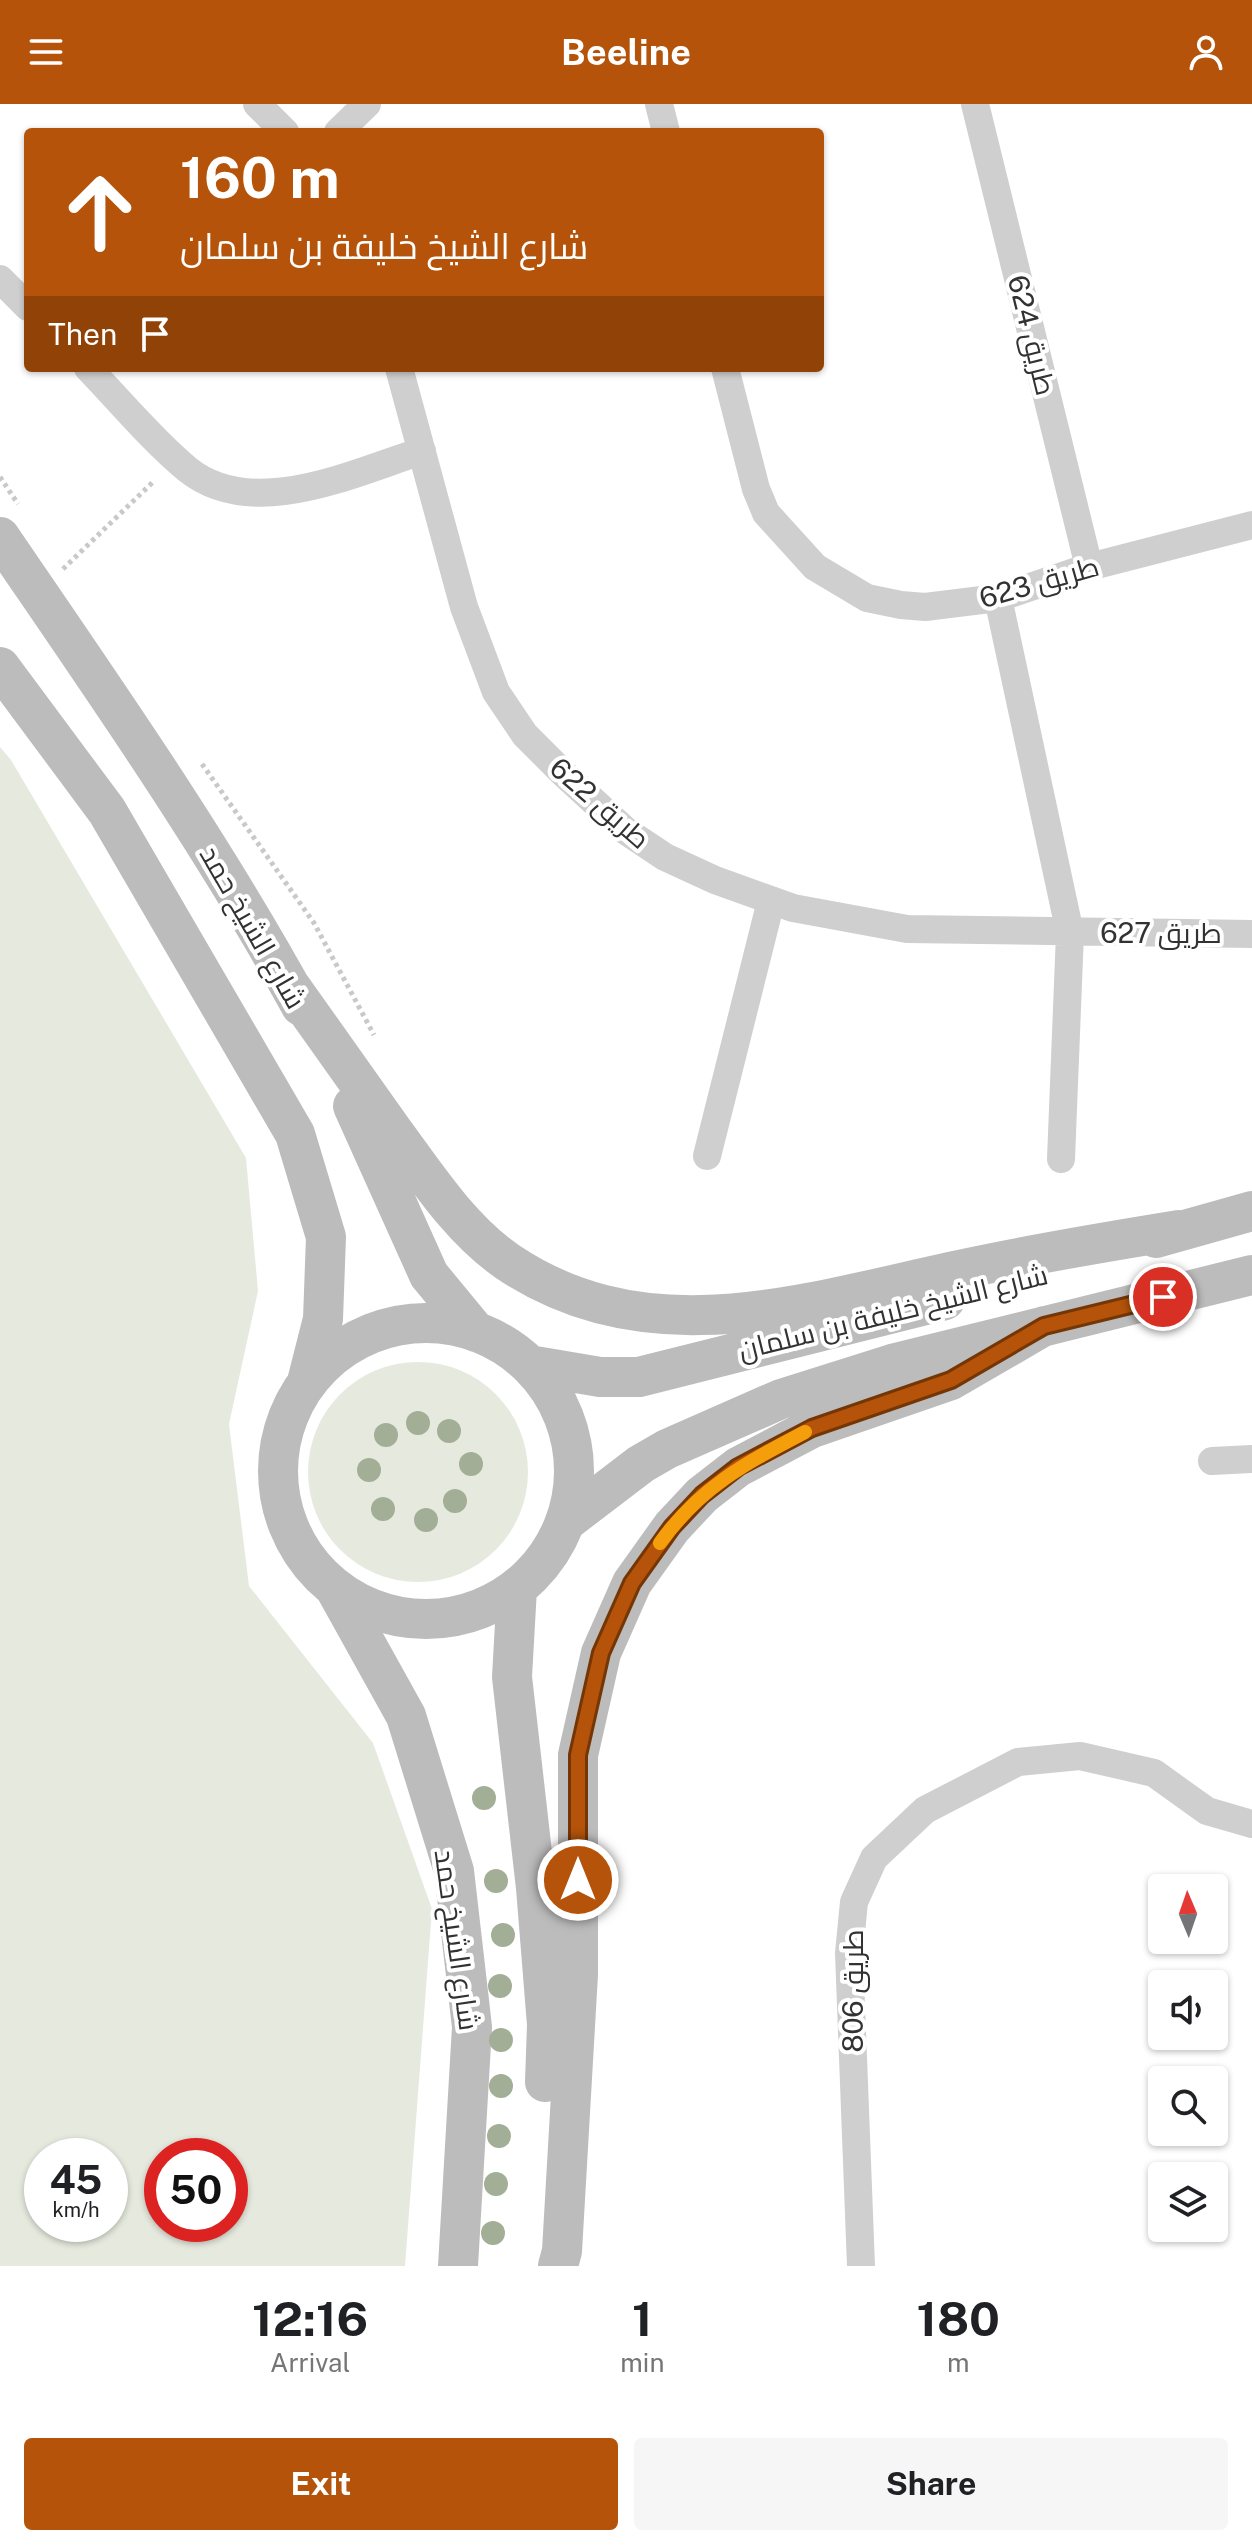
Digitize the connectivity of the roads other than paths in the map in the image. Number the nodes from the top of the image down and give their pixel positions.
1 (257, 104) edge
2 (367, 104) edge
3 (659, 104) edge
4 (975, 104) edge
5 (281, 128) edge
6 (342, 128) edge
7 (665, 128) edge
8 (0, 279) edge
9 (24, 303) edge
10 (92, 372) edge
11 (400, 372) edge
12 (726, 372) edge
13 (422, 451) junction
14 (11, 525) edge
15 (1252, 525) edge
16 (1089, 567) junction
17 (998, 598) junction
18 (0, 667) edge
19 (771, 901) junction
20 (1070, 933) junction
21 (1252, 934) edge
22 (288, 983) junction
23 (707, 1156) dead end
24 (1061, 1159) dead end
25 (1252, 1211) edge
26 (1179, 1230) junction
27 (1252, 1275) edge
28 (1044, 1326) junction
29 (476, 1332) junction
30 (529, 1365) junction
31 (307, 1382) junction
32 (1252, 1459) edge
33 (1212, 1461) dead end
34 (565, 1522) junction
35 (517, 1588) junction
36 (336, 1590) junction
37 (1252, 1824) edge
38 (458, 2266) edge
39 (535, 2266) edge
40 (558, 2266) edge
41 (861, 2266) edge

1 - 5 street
2 - 6 street
3 - 7 street
4 - 16 street, طريق 624
8 - 9 street
10 - 13 street
11 - 13 street, طريق 622
12 - 17 street, طريق 623
13 - 19 street, طريق 622
14 - 22 main road, شارع الشيخ حمد
15 - 16 street, طريق 623
16 - 17 street, طريق 623
17 - 20 street
18 - 31 main road
19 - 20 street, طريق 622
19 - 23 street
20 - 21 street, طريق 627
20 - 24 street
22 - 26 main road
22 - 29 main road, شارع الشيخ حمد
25 - 26 main road, شارع الشيخ خليفة بن سلمان
26 - 30 main road, شارع الشيخ خليفة بن سلمان
27 - 28 main road, شارع الشيخ خليفة بن سلمان
28 - 34 main road, شارع الشيخ خليفة بن سلمان
28 - 40 main road
29 - 30 main road
29 - 31 main road
30 - 34 main road
31 - 36 main road
32 - 33 street
34 - 35 main road
35 - 36 main road
35 - 39 main road
36 - 38 main road, شارع الشيخ حمد
37 - 41 street, طريق 806

